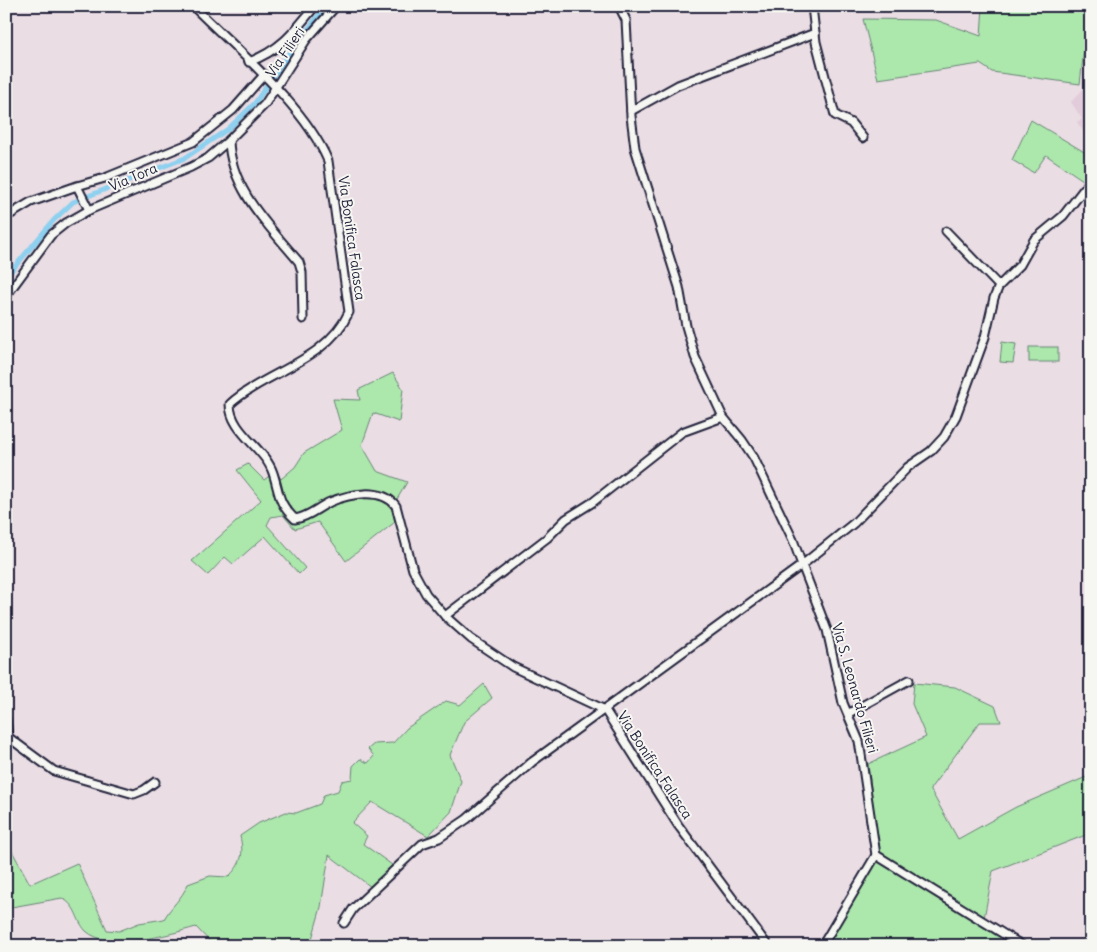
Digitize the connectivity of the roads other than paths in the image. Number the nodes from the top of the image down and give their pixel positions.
1 (192, 6) edge
2 (315, 6) edge
3 (336, 6) edge
4 (619, 6) edge
5 (812, 6) edge
6 (816, 33) junction
7 (249, 62) junction
8 (264, 77) junction
9 (274, 87) junction
10 (631, 111) junction
11 (864, 138) dead end
12 (229, 140) junction
13 (1091, 180) edge
14 (79, 187) junction
15 (88, 209) junction
16 (6, 217) edge
17 (946, 231) dead end
18 (999, 286) junction
19 (6, 296) edge
20 (303, 319) dead end
21 (723, 417) junction
22 (802, 565) junction
23 (445, 616) junction
24 (909, 680) dead end
25 (605, 710) junction
26 (849, 713) junction
27 (6, 719) edge
28 (155, 782) dead end
29 (876, 855) junction
30 (344, 923) dead end
31 (768, 946) edge
32 (822, 946) edge
33 (1023, 946) edge

1 - 7 street
2 - 7 street
3 - 9 street, Via Filieri
4 - 10 street, Via S. Leonardo Filieri
5 - 6 street
6 - 10 street
6 - 11 street
7 - 8 street
8 - 9 street
8 - 14 street
9 - 12 street, Via Tora
9 - 23 street, Via Bonifica Falasca
10 - 21 street, Via S. Leonardo Filieri
12 - 15 street, Via Tora
12 - 20 street
13 - 18 street
14 - 15 street
14 - 16 street
15 - 19 street, Via Tora
17 - 18 street
18 - 22 street
21 - 22 street, Via S. Leonardo Filieri
21 - 23 street
22 - 25 street
22 - 26 street, Via S. Leonardo Filieri
23 - 25 street, Via Bonifica Falasca
24 - 26 street
25 - 30 street
25 - 31 street, Via Bonifica Falasca
26 - 29 street, Via S. Leonardo Filieri
27 - 28 street
29 - 32 street
29 - 33 street

